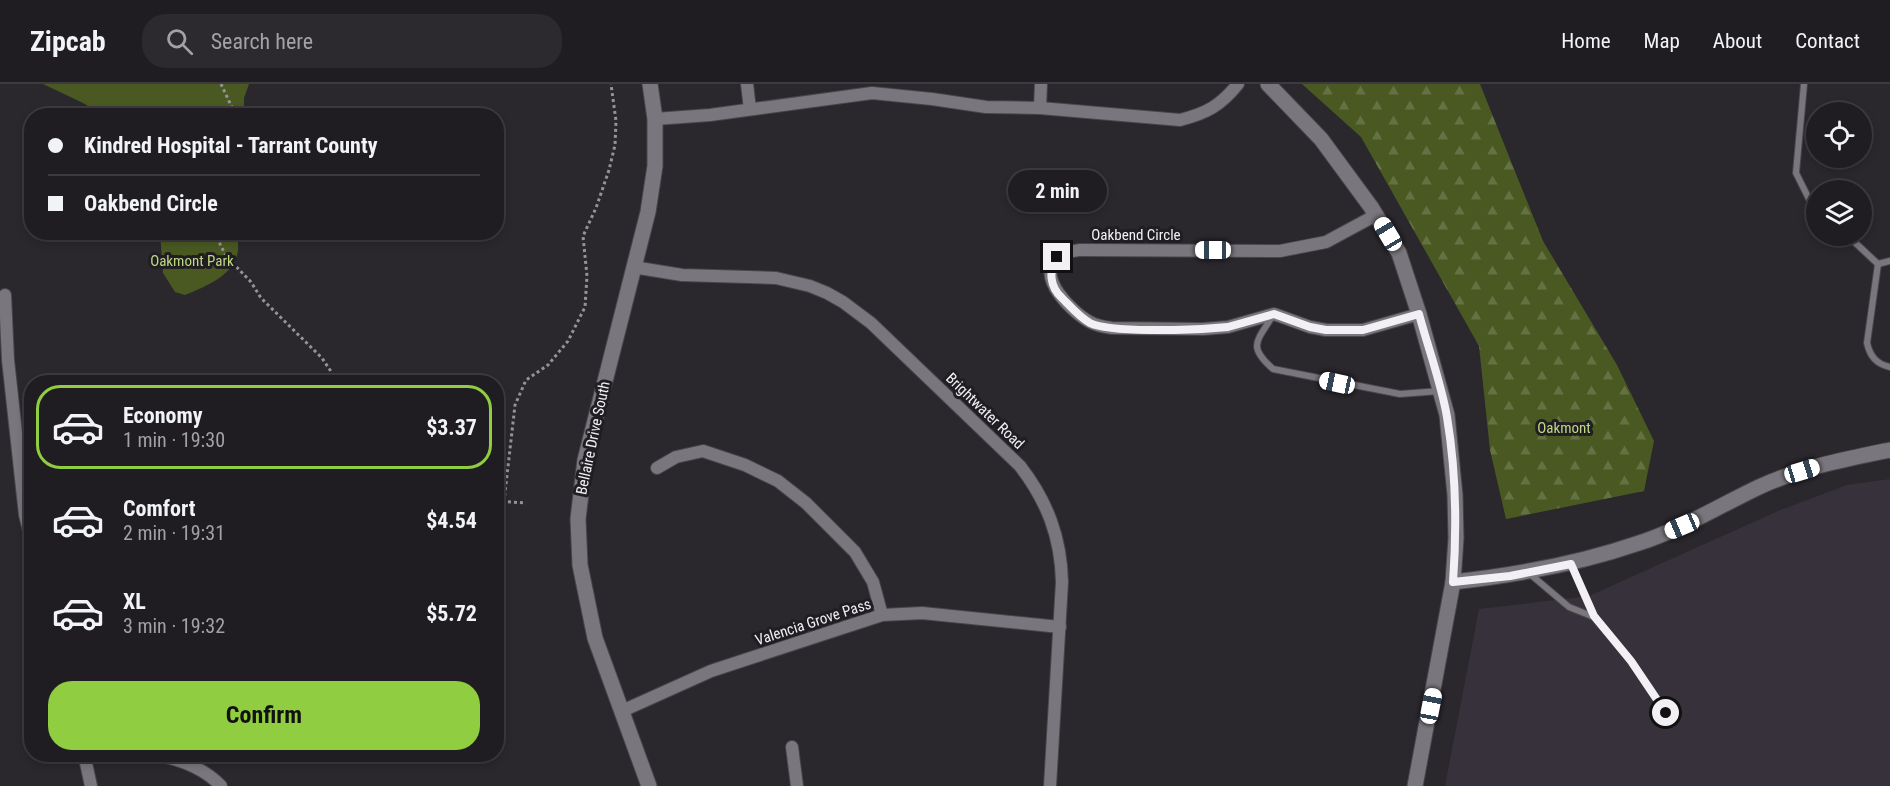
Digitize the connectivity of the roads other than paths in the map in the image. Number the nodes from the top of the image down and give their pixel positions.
1 (650, 84) edge
2 (747, 84) edge
3 (1041, 84) edge
4 (1238, 84) edge
5 (1268, 84) edge
6 (1804, 84) edge
7 (871, 89) edge
8 (1040, 108) junction
9 (750, 109) junction
10 (655, 118) junction
11 (1806, 193) edge
12 (1376, 215) junction
13 (1859, 246) edge
14 (1890, 261) edge
15 (1878, 264) junction
16 (633, 267) junction
17 (5, 295) dead end
18 (1274, 314) junction
19 (1419, 314) junction
20 (1890, 367) edge
21 (1440, 391) junction
22 (1890, 450) edge
23 (657, 468) dead end
24 (24, 505) edge
25 (1571, 564) junction
26 (1528, 573) junction
27 (1453, 582) junction
28 (882, 615) junction
29 (1594, 616) junction
30 (1060, 627) junction
31 (622, 711) junction
32 (1666, 713) dead end
33 (792, 747) dead end
34 (86, 762) edge
35 (179, 762) edge
36 (91, 786) edge
37 (221, 786) edge
38 (649, 786) edge
39 (797, 786) edge
40 (1050, 786) edge
41 (1415, 786) edge

1 - 10 street, Bellaire Drive South
2 - 9 street
3 - 8 street
4 - 8 street
5 - 12 street
6 - 11 lane
7 - 8 street
7 - 9 street
9 - 10 street
10 - 16 street, Bellaire Drive South
12 - 18 street, Oakbend Circle
12 - 19 street
13 - 15 lane
14 - 15 lane
15 - 20 lane
16 - 30 street, Brightwater Road
16 - 31 street, Bellaire Drive South
17 - 24 street
18 - 19 street
18 - 21 lane
19 - 21 street
21 - 27 street
22 - 25 street
23 - 28 street
25 - 26 street
25 - 29 lane
26 - 27 street
26 - 29 lane
27 - 41 street
28 - 30 street, Valencia Grove Pass
28 - 31 street, Valencia Grove Pass
29 - 32 lane
30 - 40 street, Brightwater Road
31 - 38 street, Bellaire Drive South
33 - 39 street
34 - 36 street
35 - 37 street

